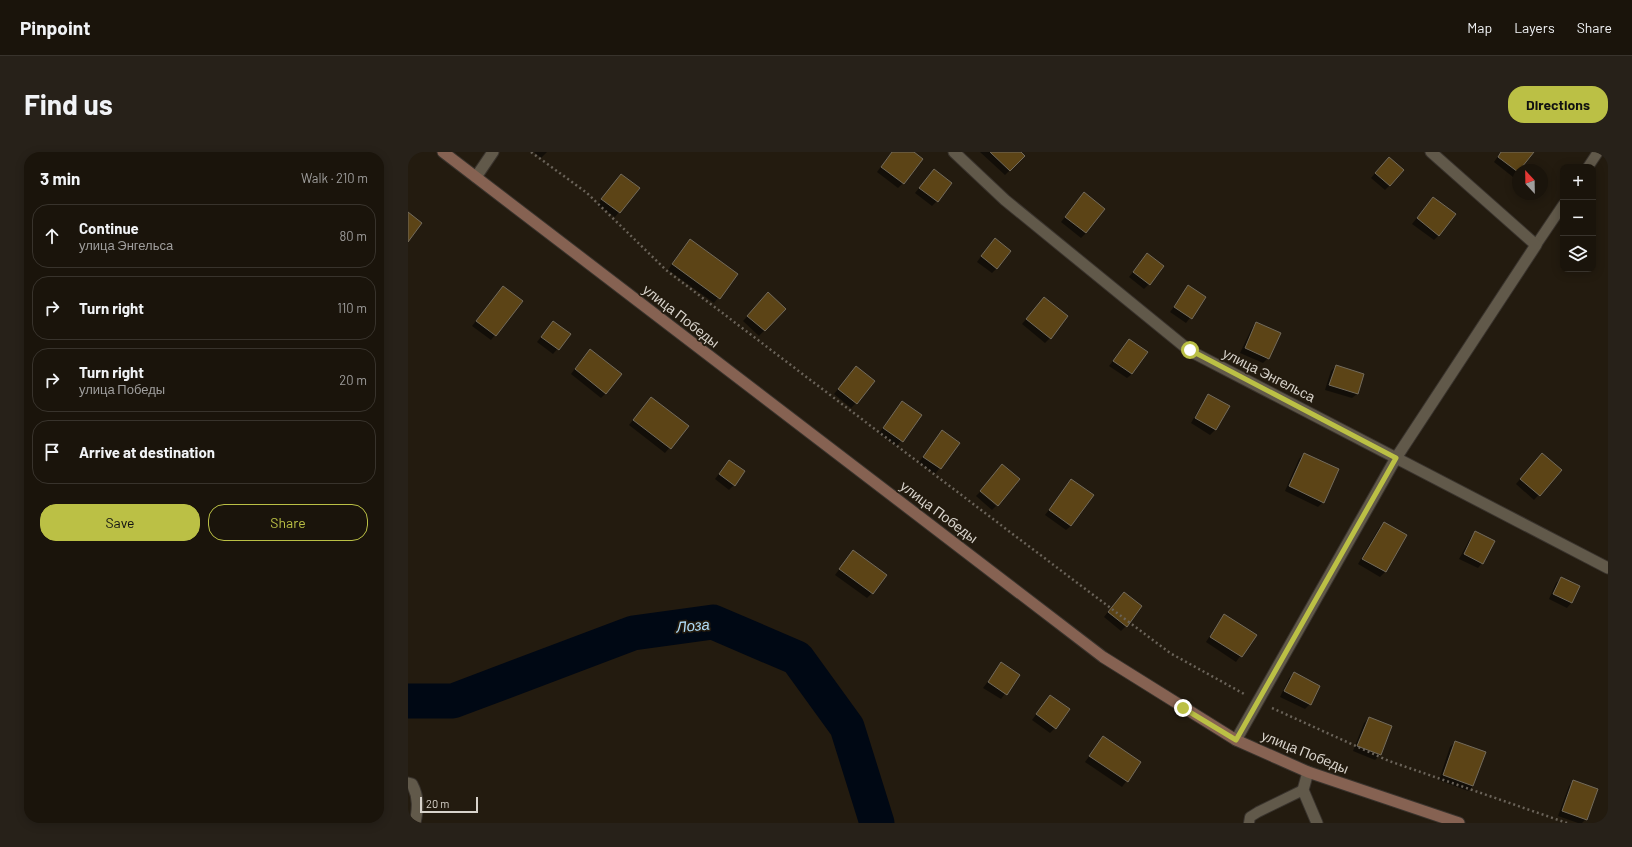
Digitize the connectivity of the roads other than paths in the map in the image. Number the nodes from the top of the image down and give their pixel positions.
1 (443, 152) edge
2 (493, 152) edge
3 (954, 152) edge
4 (1431, 152) edge
5 (1598, 152) edge
6 (1590, 164) edge
7 (476, 177) junction
8 (1560, 209) edge
9 (1536, 245) junction
10 (1396, 458) junction
11 (1608, 568) edge
12 (1236, 740) junction
13 (1308, 772) junction
14 (408, 783) edge
15 (1303, 790) junction
16 (415, 823) edge
17 (1249, 823) edge
18 (1316, 823) edge
19 (1459, 823) edge

1 - 7 main road, улица Победы
2 - 7 street
3 - 10 street, улица Энгельса
4 - 9 street
5 - 6 lane
7 - 12 main road, улица Победы
8 - 9 lane
9 - 10 street
10 - 11 street, улица Энгельса
10 - 12 street
12 - 13 main road, улица Победы
13 - 15 street
13 - 19 main road, улица Победы
14 - 16 street
15 - 17 lane
15 - 18 street

